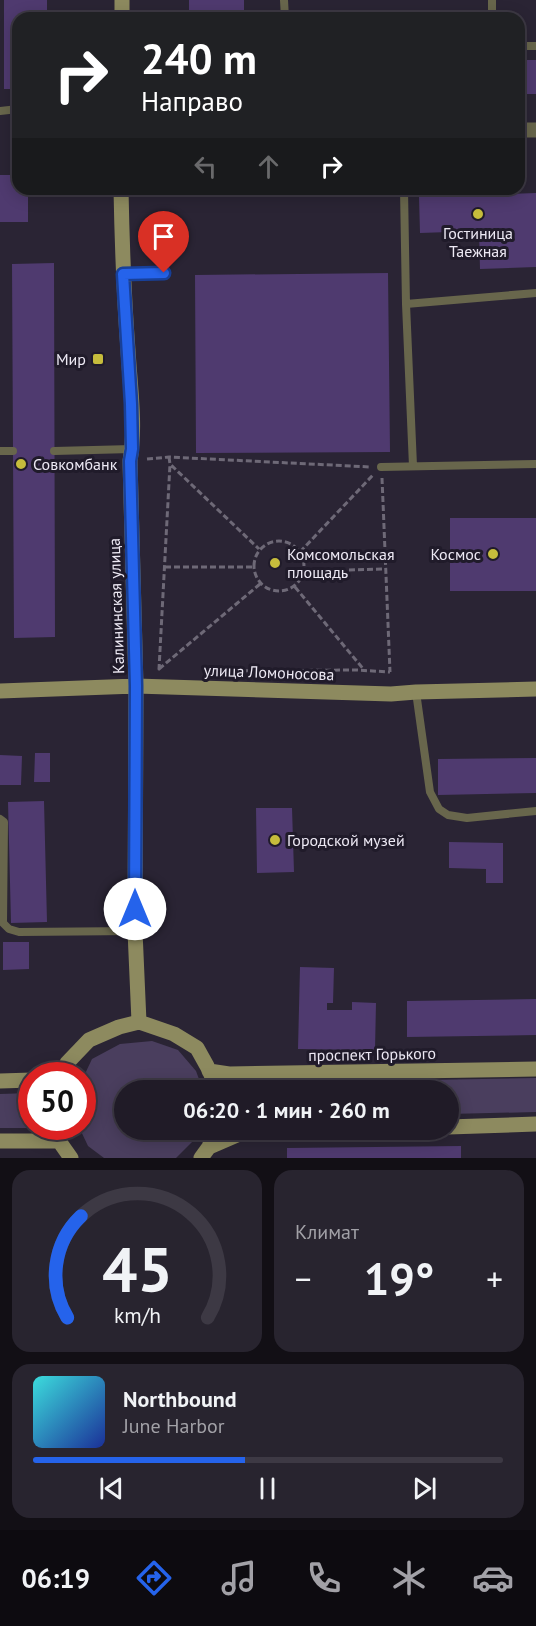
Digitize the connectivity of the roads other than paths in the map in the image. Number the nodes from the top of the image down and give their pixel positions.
1 (121, 195) edge
2 (404, 195) edge
3 (164, 273) dead end
4 (123, 274) junction
5 (536, 292) edge
6 (406, 304) junction
7 (0, 451) edge
8 (13, 451) dead end
9 (54, 451) dead end
10 (131, 455) junction
11 (536, 464) edge
12 (413, 466) junction
13 (381, 467) road end
14 (136, 686) junction
15 (536, 689) edge
16 (0, 691) edge
17 (416, 692) junction
18 (536, 811) edge
19 (0, 819) edge
20 (135, 931) junction
21 (139, 1022) junction
22 (68, 1062) edge
23 (536, 1069) edge
24 (209, 1071) junction
25 (18, 1080) edge
26 (213, 1080) edge
27 (0, 1081) edge
28 (536, 1125) edge
29 (459, 1126) edge
30 (18, 1139) edge
31 (61, 1140) edge
32 (228, 1140) edge
33 (0, 1141) edge
34 (205, 1152) edge
35 (71, 1158) edge

1 - 4 main road, Калининская улица
2 - 6 lane
3 - 4 lane
4 - 10 main road, Калининская улица
5 - 6 lane
6 - 12 lane
7 - 8 lane
9 - 10 lane
10 - 14 main road, Калининская улица
11 - 12 lane
12 - 13 lane
14 - 16 main road, улица Ломоносова
14 - 17 main road, улица Ломоносова
14 - 20 main road, Калининская улица
15 - 17 main road, улица Ломоносова
17 - 18 lane
19 - 20 lane
20 - 21 main road, Калининская улица
21 - 22 main road
21 - 24 main road
23 - 24 main road, проспект Горького
24 - 26 main road
25 - 27 main road
28 - 29 main road
30 - 33 main road
31 - 35 main road
32 - 34 main road

